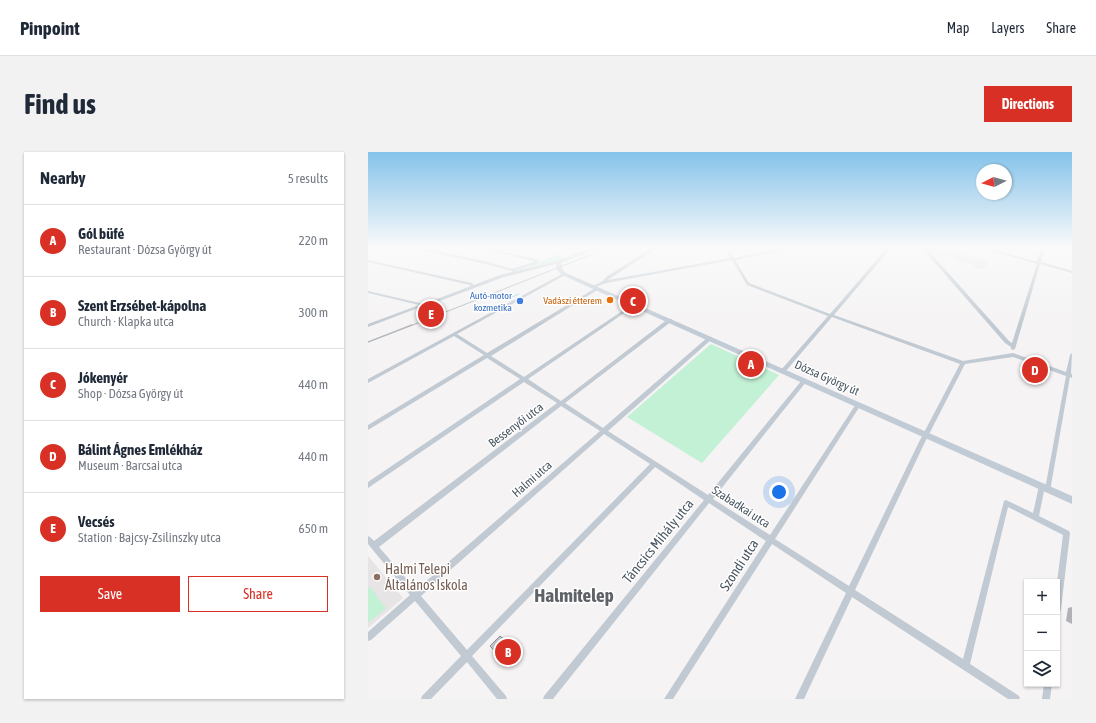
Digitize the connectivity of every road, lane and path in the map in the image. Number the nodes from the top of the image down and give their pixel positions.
1 (424, 274) edge
2 (508, 274) edge
3 (564, 274) joint
4 (568, 274) edge
5 (614, 274) edge
6 (652, 274) edge
7 (741, 274) edge
8 (867, 274) edge
9 (947, 274) edge
10 (1035, 274) edge
11 (573, 277) junction
12 (605, 282) junction
13 (473, 287) junction
14 (597, 287) junction
15 (368, 292) edge
16 (635, 304) junction
17 (424, 306) junction
18 (830, 315) junction
19 (670, 320) junction
20 (368, 326) edge
21 (454, 334) junction
22 (710, 338) junction
23 (1013, 346) junction
24 (1013, 355) junction
25 (1072, 355) edge
26 (487, 356) junction
27 (963, 363) junction
28 (782, 371) junction
29 (1070, 375) edge
30 (524, 380) junction
31 (368, 381) edge
32 (804, 381) junction
33 (561, 404) junction
34 (858, 404) junction
35 (368, 428) edge
36 (604, 432) junction
37 (926, 435) junction
38 (654, 464) junction
39 (368, 485) edge
40 (1045, 488) junction
41 (708, 500) junction
42 (1072, 500) edge
43 (1035, 518) junction
44 (368, 539) edge
45 (770, 541) junction
46 (374, 546) junction
47 (1060, 586) edge
48 (850, 592) junction
49 (416, 595) junction
50 (368, 637) edge
51 (467, 656) junction
52 (965, 666) junction
53 (1048, 687) edge
54 (425, 699) edge
55 (503, 699) edge
56 (547, 699) edge
57 (668, 699) edge
58 (799, 699) edge
59 (1016, 699) edge
60 (1046, 699) edge

1 - 13 street
2 - 13 street
3 - 11 main road, Dózsa György út
3 - 21 street
4 - 11 main road
5 - 12 street
6 - 12 street
7 - 18 street
8 - 18 street
9 - 23 street
10 - 23 street
11 - 14 main road, Dózsa György út
12 - 14 street
13 - 17 street
14 - 16 main road, Dózsa György út
14 - 26 street
15 - 17 street
16 - 19 main road, Dózsa György út
16 - 30 street
17 - 20 street
18 - 27 street
18 - 28 street
19 - 22 main road, Dózsa György út
19 - 33 street, Bessenyői utca
21 - 26 street, Szabadkai utca
21 - 31 street
22 - 28 main road, Dózsa György út
22 - 36 street, Halmi utca
23 - 24 street
24 - 27 street
24 - 29 street
25 - 29 street
26 - 30 street, Szabadkai utca
26 - 35 street
27 - 37 street
28 - 32 main road, Dózsa György út
29 - 40 street
30 - 33 street, Szabadkai utca
30 - 39 street
32 - 34 main road, Dózsa György út
32 - 41 street, Táncsics Mihály utca
33 - 36 street, Szabadkai utca
33 - 46 street, Bessenyői utca
34 - 37 main road, Dózsa György út
34 - 45 street, Szondi utca
36 - 38 street, Szabadkai utca
36 - 49 street, Halmi utca
37 - 40 main road, Dózsa György út
37 - 48 street
38 - 41 street, Szabadkai utca
38 - 51 street
40 - 42 main road, Dózsa György út
40 - 43 street
41 - 45 street, Szabadkai utca
41 - 56 street, Táncsics Mihály utca
43 - 47 street
43 - 52 street
44 - 46 street
45 - 48 street, Szabadkai utca
45 - 57 street, Szondi utca
46 - 49 street
48 - 52 street, Szabadkai utca
48 - 58 street
49 - 50 street, Halmi utca
49 - 51 street
51 - 54 street
51 - 55 street
52 - 59 street, Szabadkai utca
53 - 60 street

